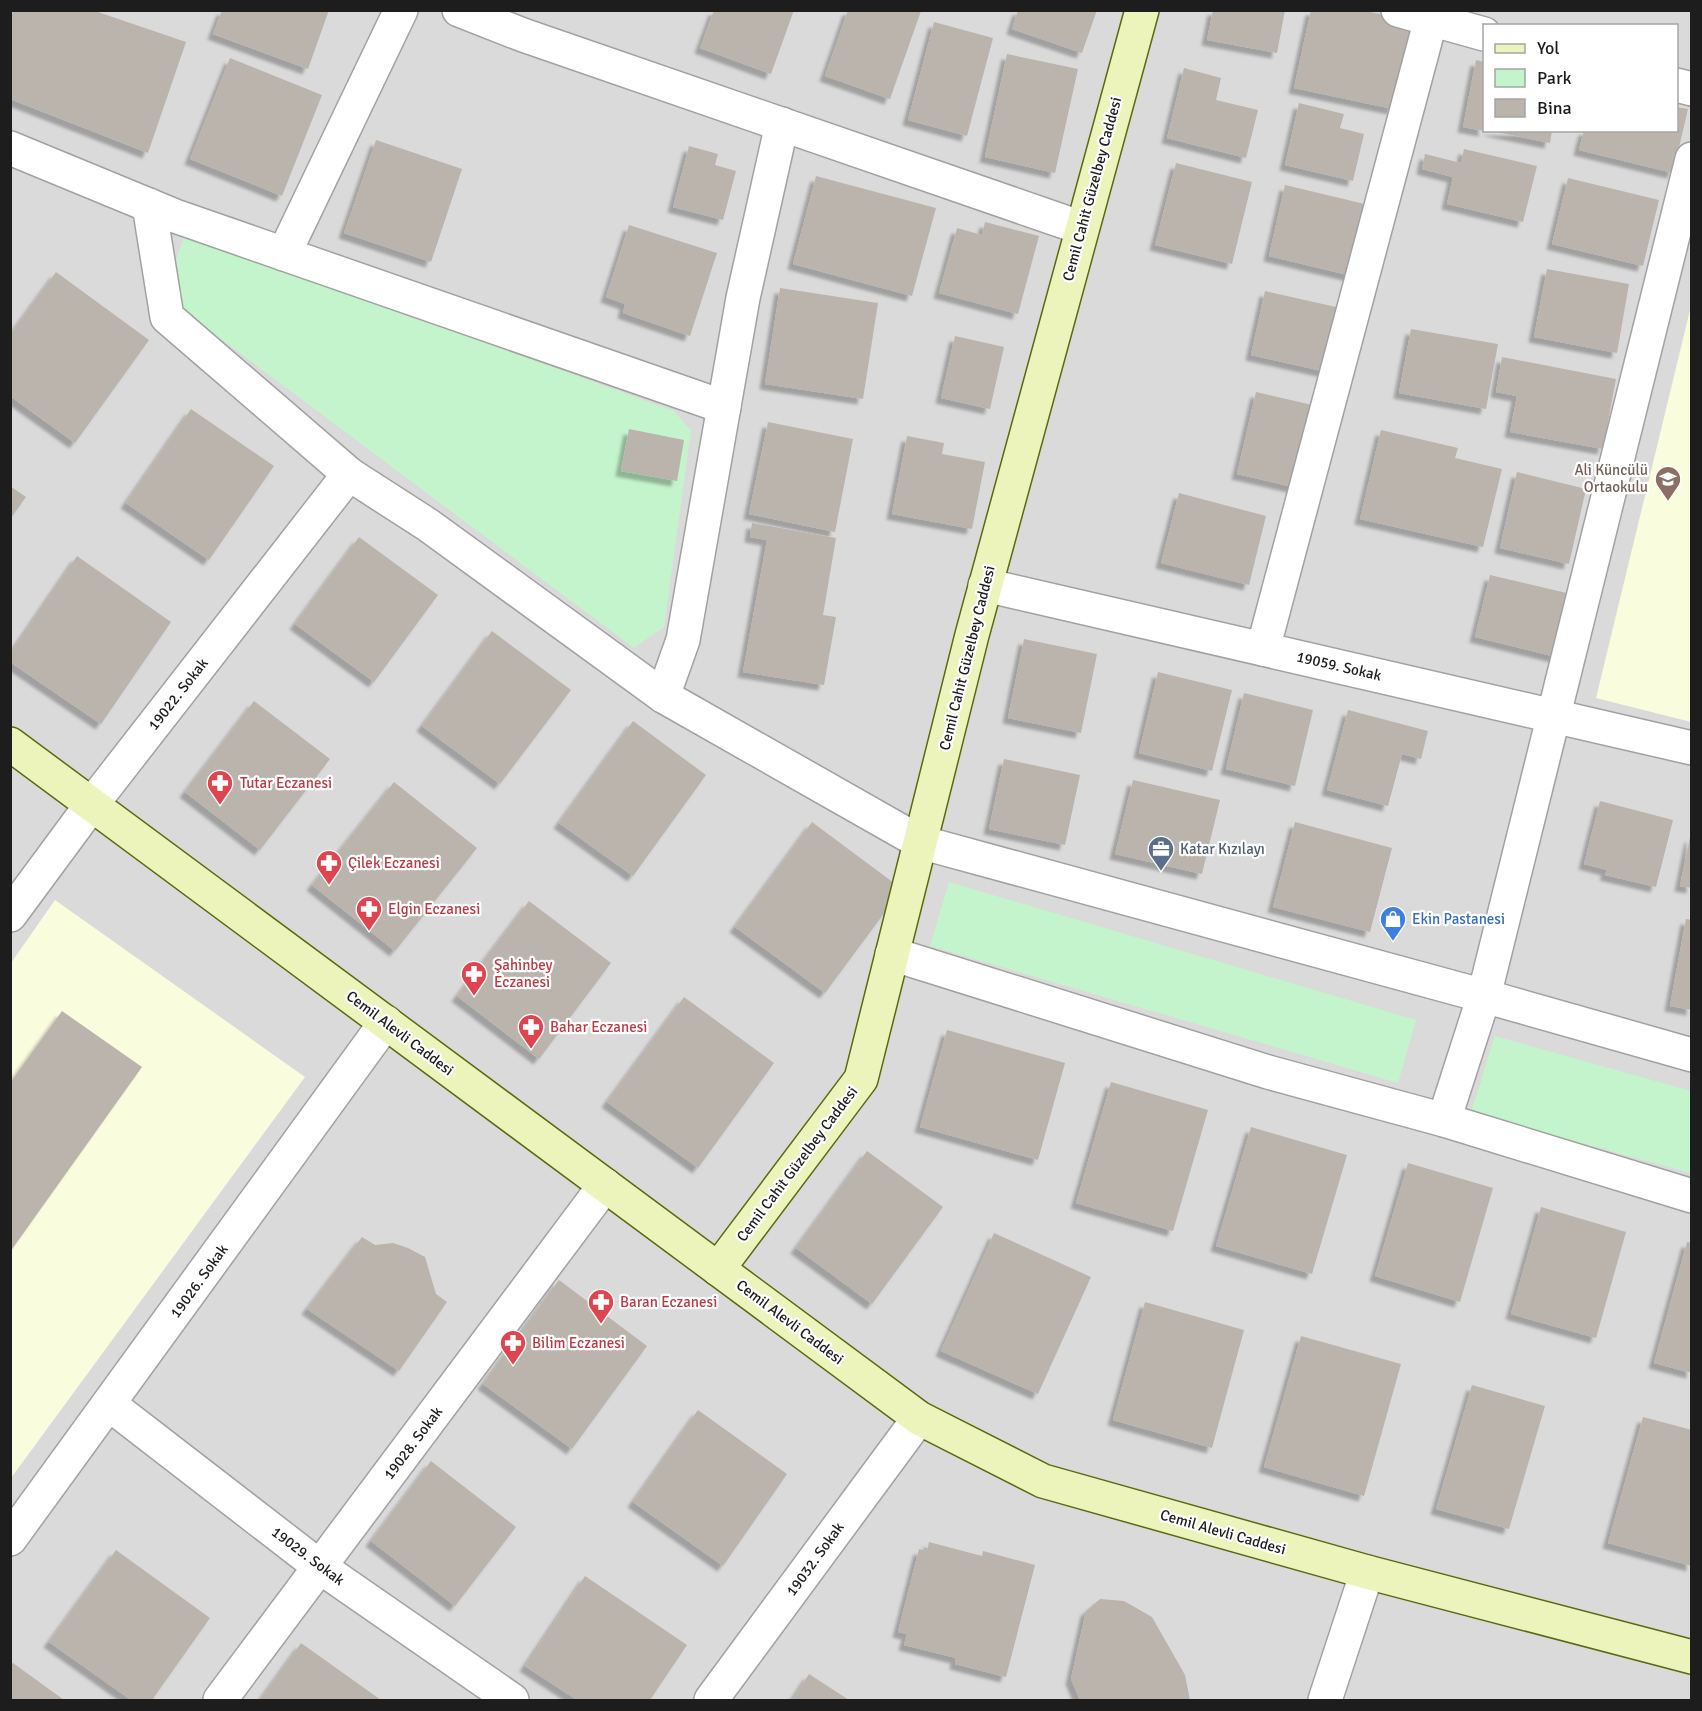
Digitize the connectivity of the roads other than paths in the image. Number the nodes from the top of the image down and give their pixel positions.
1 (401, 10) edge
2 (459, 10) edge
3 (1142, 10) edge
4 (1398, 10) edge
5 (1431, 19) junction
6 (1483, 33) edge
7 (782, 124) junction
8 (10, 148) edge
9 (1692, 159) edge
10 (149, 205) junction
11 (1082, 228) junction
12 (284, 254) junction
13 (724, 407) junction
14 (349, 474) junction
15 (985, 585) junction
16 (1263, 649) junction
17 (663, 696) junction
18 (1554, 715) junction
19 (10, 744) edge
20 (1692, 748) edge
21 (92, 804) junction
22 (920, 842) junction
23 (10, 915) edge
24 (892, 954) junction
25 (1484, 996) junction
26 (386, 1022) junction
27 (1692, 1055) edge
28 (1443, 1120) junction
29 (605, 1185) junction
30 (1692, 1196) edge
31 (718, 1269) junction
32 (109, 1404) junction
33 (919, 1418) junction
34 (10, 1539) edge
35 (320, 1567) junction
36 (1367, 1572) junction
37 (1692, 1657) edge
38 (220, 1701) edge
39 (512, 1701) edge
40 (711, 1701) edge
41 (1325, 1701) edge

1 - 12 street
2 - 7 street
3 - 11 street, Cemil Cahit Güzelbey Caddesi
4 - 5 street
5 - 6 street
5 - 16 street
7 - 11 street
7 - 13 street
8 - 10 street
9 - 18 street
10 - 12 street
10 - 14 street
11 - 15 street, Cemil Cahit Güzelbey Caddesi
12 - 13 street
13 - 17 street
14 - 17 street
14 - 21 street, 19022. Sokak
15 - 16 street, 19059. Sokak
15 - 22 street, Cemil Cahit Güzelbey Caddesi
16 - 18 street, 19059. Sokak
17 - 22 street
18 - 20 street, 19059. Sokak
18 - 25 street
19 - 21 street, Cemil Alevli Caddesi
21 - 23 street, 19022. Sokak
21 - 26 street, Cemil Alevli Caddesi
22 - 24 street, Cemil Cahit Güzelbey Caddesi
22 - 25 street
24 - 28 street
24 - 31 street, Cemil Cahit Güzelbey Caddesi
25 - 27 street
25 - 28 street
26 - 29 street, Cemil Alevli Caddesi
26 - 32 street, 19026. Sokak
28 - 30 street
29 - 31 street, Cemil Alevli Caddesi
29 - 35 street, 19028. Sokak
31 - 33 street, Cemil Alevli Caddesi
32 - 34 street, 19026. Sokak
32 - 35 street, 19029. Sokak
33 - 36 street, Cemil Alevli Caddesi
33 - 40 street, 19032. Sokak
35 - 38 street, 19028. Sokak
35 - 39 street, 19029. Sokak
36 - 37 street, Cemil Alevli Caddesi
36 - 41 street

